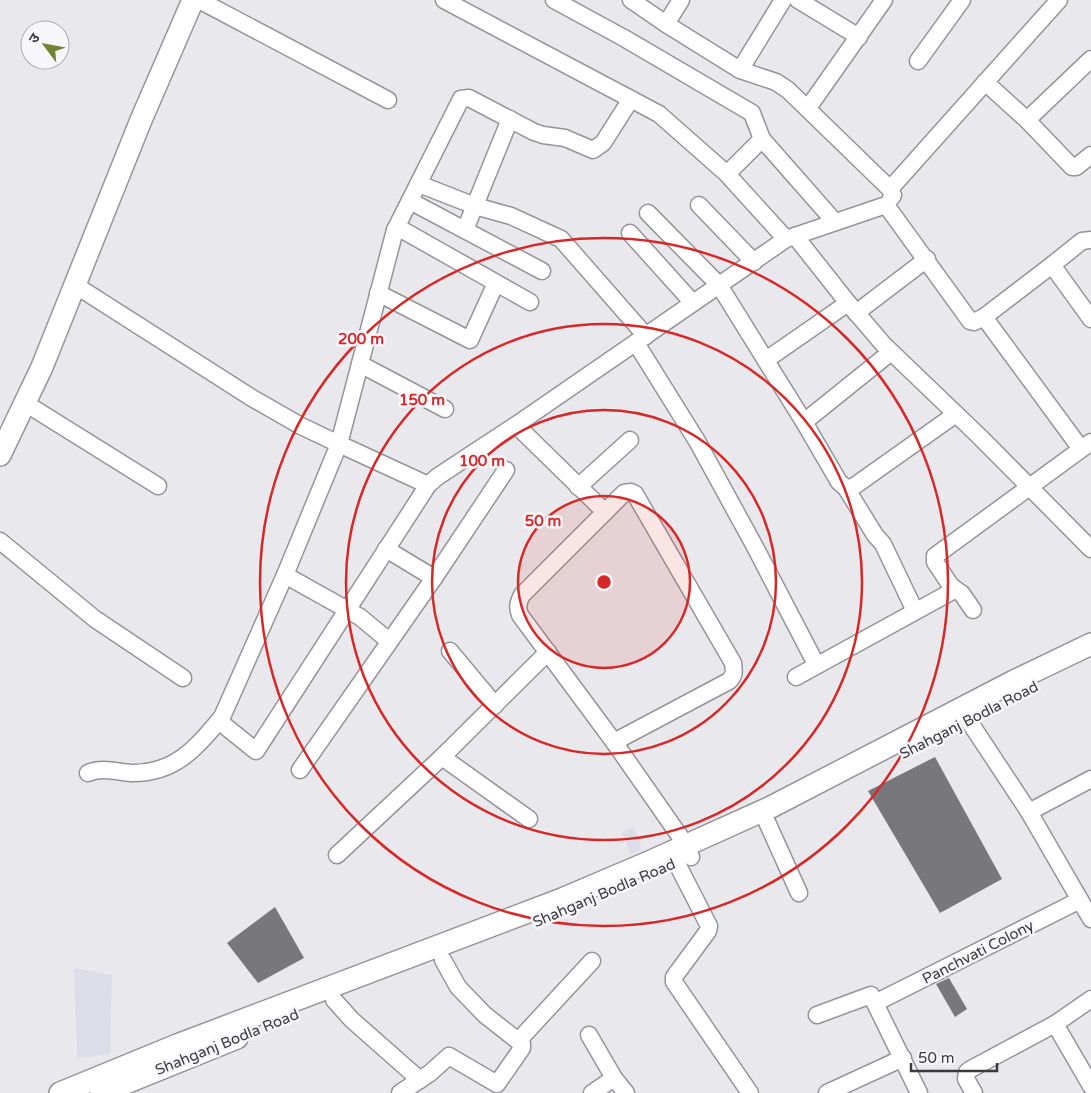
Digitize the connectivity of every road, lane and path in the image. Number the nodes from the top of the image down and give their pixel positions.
1 (193, 0) edge
2 (199, 0) edge
3 (444, 0) edge
4 (554, 0) edge
5 (631, 0) edge
6 (681, 0) edge
7 (783, 0) edge
8 (798, 0) edge
9 (884, 0) edge
10 (962, 0) edge
11 (1059, 0) edge
12 (577, 5) edge
13 (666, 24) junction
14 (859, 36) junction
15 (1091, 59) edge
16 (918, 61) dead end
17 (740, 70) junction
18 (985, 82) junction
19 (631, 99) junction
20 (388, 100) dead end
21 (808, 108) junction
22 (510, 119) junction
23 (1028, 120) junction
24 (762, 139) junction
25 (1091, 155) edge
26 (726, 174) junction
27 (419, 184) junction
28 (890, 189) junction
29 (410, 201) junction
30 (699, 205) dead end
31 (886, 205) junction
32 (475, 206) junction
33 (648, 213) dead end
34 (835, 222) junction
35 (395, 230) junction
36 (464, 230) junction
37 (630, 233) dead end
38 (791, 238) junction
39 (1091, 240) edge
40 (926, 260) junction
41 (754, 262) junction
42 (1052, 265) junction
43 (542, 271) dead end
44 (496, 283) junction
45 (75, 285) junction
46 (719, 285) junction
47 (378, 293) junction
48 (530, 302) dead end
49 (693, 303) junction
50 (852, 308) junction
51 (984, 317) junction
52 (1091, 319) edge
53 (641, 339) junction
54 (891, 352) junction
55 (766, 360) junction
56 (360, 364) junction
57 (25, 403) junction
58 (445, 408) dead end
59 (956, 414) junction
60 (804, 422) junction
61 (516, 425) junction
62 (630, 440) dead end
63 (339, 444) junction
64 (1086, 446) edge
65 (0, 455) edge
66 (506, 470) dead end
67 (428, 485) junction
68 (158, 486) dead end
69 (578, 486) junction
70 (1029, 487) junction
71 (846, 488) junction
72 (605, 512) junction
73 (0, 541) edge
74 (386, 549) junction
75 (1091, 549) edge
76 (285, 575) junction
77 (434, 578) junction
78 (951, 586) junction
79 (347, 610) junction
80 (973, 610) dead end
81 (914, 611) junction
82 (389, 641) junction
83 (1091, 644) edge
84 (450, 651) dead end
85 (548, 652) junction
86 (1091, 659) edge
87 (816, 664) junction
88 (796, 677) dead end
89 (183, 678) dead end
90 (495, 705) junction
91 (965, 714) junction
92 (222, 717) junction
93 (614, 742) junction
94 (442, 757) junction
95 (300, 770) dead end
96 (88, 773) dead end
97 (1091, 780) edge
98 (790, 804) junction
99 (1029, 812) junction
100 (529, 819) dead end
101 (767, 822) junction
102 (681, 854) junction
103 (337, 855) dead end
104 (799, 893) dead end
105 (1080, 900) junction
106 (1091, 919) edge
107 (443, 960) junction
108 (592, 961) dead end
109 (1091, 999) edge
110 (334, 1000) junction
111 (875, 1003) junction
112 (817, 1015) dead end
113 (1055, 1024) junction
114 (589, 1035) dead end
115 (518, 1041) junction
116 (902, 1058) junction
117 (614, 1078) junction
118 (420, 1080) junction
119 (1091, 1086) edge
120 (501, 1088) edge
121 (60, 1093) edge
122 (101, 1093) edge
123 (400, 1093) edge
124 (592, 1093) edge
125 (626, 1093) edge
126 (750, 1093) edge
127 (827, 1093) edge
128 (919, 1093) edge
129 (974, 1093) edge

1 - 45 main road
2 - 20 street
3 - 19 street
4 - 12 street
5 - 13 street
6 - 13 street
7 - 17 street
8 - 14 street
9 - 14 street
10 - 16 street
11 - 18 street
12 - 24 street
13 - 17 street
14 - 21 street
15 - 23 street
17 - 21 street
18 - 23 street
18 - 28 street
19 - 22 street
19 - 26 street
21 - 28 street
22 - 27 street
22 - 32 street
23 - 25 street
24 - 26 street
24 - 34 street
26 - 38 street
27 - 29 street
27 - 32 street
28 - 31 street
29 - 35 street
29 - 36 street
30 - 41 street
31 - 34 street
31 - 40 street
32 - 36 street
32 - 53 street
33 - 46 street
34 - 38 street
35 - 44 street
35 - 47 street
36 - 43 street
37 - 49 street
38 - 41 street
38 - 50 street
39 - 42 street
40 - 50 street
40 - 51 street
41 - 46 street
42 - 51 street
42 - 52 street
44 - 47 street
44 - 48 street
45 - 57 main road
45 - 63 street
46 - 49 street
46 - 55 street
47 - 56 street
49 - 53 street
50 - 54 street
50 - 55 street
51 - 64 street
53 - 61 street
53 - 87 street
54 - 59 street
54 - 60 street
55 - 60 street
56 - 58 street
56 - 63 street
57 - 65 main road
57 - 68 street
59 - 70 street
59 - 71 street
60 - 71 street
61 - 67 street
61 - 69 street
62 - 69 street
63 - 67 street
63 - 76 street
64 - 70 street
66 - 77 street
67 - 74 street
69 - 72 street
70 - 75 street
70 - 78 street
71 - 81 street
72 - 85 street
72 - 93 street
73 - 89 street
74 - 77 street
74 - 79 street
76 - 79 street
76 - 92 street
77 - 82 street
78 - 80 street
78 - 81 street
79 - 82 street
79 - 92 street
81 - 87 street
82 - 95 street
83 - 91 main road
84 - 90 street
85 - 90 street
85 - 93 street
86 - 91 main road, Shahganj Bodla Road
87 - 88 street
90 - 94 street
91 - 98 main road
91 - 99 street
92 - 96 street
93 - 102 street
94 - 100 street
94 - 103 street
97 - 99 street
98 - 101 main road, Shahganj Bodla Road
98 - 102 main road
99 - 105 street
101 - 102 main road, Shahganj Bodla Road
101 - 104 street
102 - 107 main road, Shahganj Bodla Road
102 - 121 main road
102 - 126 street
105 - 106 street
105 - 111 street, Panchvati Colony
107 - 110 main road, Shahganj Bodla Road
107 - 115 street
108 - 115 street
109 - 113 street
110 - 118 street
110 - 122 main road, Shahganj Bodla Road
111 - 112 street
111 - 116 street
113 - 119 street
113 - 129 street
114 - 117 street
115 - 120 street
116 - 127 street
116 - 128 street
117 - 124 street
117 - 125 street
118 - 120 street
118 - 123 street

